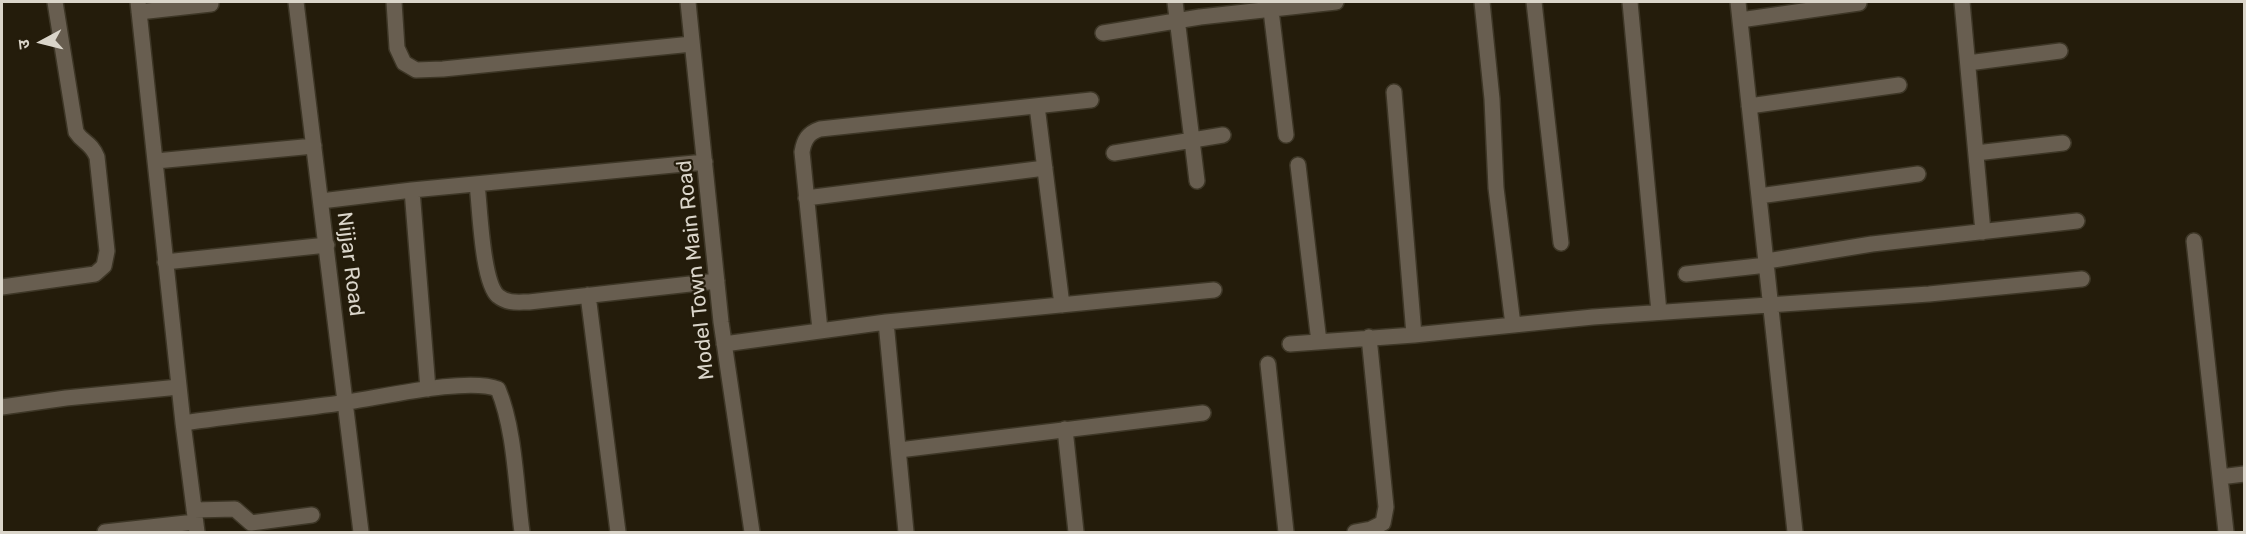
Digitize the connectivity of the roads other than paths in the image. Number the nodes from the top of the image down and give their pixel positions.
1 (55, 2) edge
2 (296, 2) edge
3 (394, 2) edge
4 (688, 2) edge
5 (1175, 2) edge
6 (1336, 2) edge
7 (1482, 2) edge
8 (1534, 2) edge
9 (1629, 2) edge
10 (1738, 2) edge
11 (1962, 2) edge
12 (1859, 3) edge
13 (211, 4) dead end
14 (1271, 5) edge
15 (139, 7) edge
16 (1740, 20) junction
17 (1178, 21) junction
18 (1103, 33) dead end
19 (692, 44) junction
20 (2060, 51) dead end
21 (1968, 63) junction
22 (1899, 85) dead end
23 (1394, 92) dead end
24 (1091, 100) dead end
25 (1749, 105) junction
26 (1037, 106) junction
27 (1223, 135) dead end
28 (1286, 135) dead end
29 (1192, 141) junction
30 (2063, 144) dead end
31 (314, 146) junction
32 (1114, 153) dead end
33 (1976, 153) junction
34 (156, 161) junction
35 (705, 162) junction
36 (1298, 165) dead end
37 (1045, 168) junction
38 (1918, 174) dead end
39 (1197, 182) dead end
40 (477, 184) junction
41 (412, 190) junction
42 (1759, 196) junction
43 (806, 198) junction
44 (321, 201) junction
45 (2077, 221) dead end
46 (1983, 232) junction
47 (2194, 241) dead end
48 (1561, 243) dead end
49 (327, 245) junction
50 (165, 261) junction
51 (1767, 263) junction
52 (1686, 274) dead end
53 (2082, 279) dead end
54 (717, 281) junction
55 (2, 287) edge
56 (1214, 290) dead end
57 (588, 296) junction
58 (1062, 305) junction
59 (1771, 306) junction
60 (1659, 312) junction
61 (886, 322) junction
62 (1513, 325) junction
63 (820, 330) junction
64 (1413, 335) junction
65 (1369, 338) junction
66 (1319, 342) junction
67 (724, 344) junction
68 (1290, 344) dead end
69 (1268, 364) dead end
70 (179, 387) junction
71 (428, 389) junction
72 (347, 403) junction
73 (2, 407) edge
74 (1203, 413) dead end
75 (183, 423) junction
76 (1065, 429) junction
77 (899, 450) junction
78 (2244, 474) edge
79 (2220, 477) junction
80 (312, 515) dead end
81 (195, 521) edge
82 (105, 532) edge
83 (361, 532) edge
84 (522, 532) edge
85 (618, 532) edge
86 (752, 532) edge
87 (906, 532) edge
88 (1076, 532) edge
89 (1286, 532) edge
90 (1355, 532) edge
91 (1795, 532) edge
92 (2226, 532) edge

1 - 55 street
2 - 31 street, Nijjar Road
3 - 19 street
4 - 19 street, Model Town Main Road
5 - 17 street
6 - 14 street
7 - 62 street
8 - 48 street
9 - 60 street
10 - 16 street
11 - 21 street
12 - 16 street
13 - 15 street
14 - 17 street
14 - 28 street
15 - 34 street
16 - 25 street
17 - 18 street
17 - 29 street
19 - 35 street, Model Town Main Road
20 - 21 street
21 - 33 street
22 - 25 street
23 - 64 street
24 - 26 street
25 - 42 street
26 - 37 street
26 - 43 street
27 - 29 street
29 - 32 street
29 - 39 street
30 - 33 street
31 - 34 street
31 - 44 street, Nijjar Road
33 - 46 street
34 - 50 street
35 - 40 street
35 - 54 street, Model Town Main Road
36 - 66 street
37 - 43 street
37 - 58 street
38 - 42 street
40 - 41 street
40 - 57 street
41 - 44 street
41 - 71 street
42 - 51 street
43 - 63 street
44 - 49 street, Nijjar Road
45 - 46 street
46 - 51 street
47 - 79 street
49 - 50 street
49 - 72 street, Nijjar Road
50 - 70 street
51 - 52 street
51 - 59 street
53 - 59 street
54 - 57 street
54 - 67 street, Model Town Main Road
56 - 58 street
57 - 85 street
58 - 61 street
59 - 60 street
59 - 91 street
60 - 62 street
61 - 63 street
61 - 77 street
62 - 64 street
63 - 67 street
64 - 65 street
65 - 66 street
65 - 90 street
66 - 68 street
67 - 86 street, Model Town Main Road
69 - 89 street
70 - 73 street
70 - 75 street
71 - 72 street
71 - 84 street
72 - 75 street
72 - 83 street, Nijjar Road
74 - 76 street
75 - 81 street
76 - 77 street
76 - 88 street
77 - 87 street
78 - 79 street
79 - 92 street
80 - 81 street
81 - 82 street

